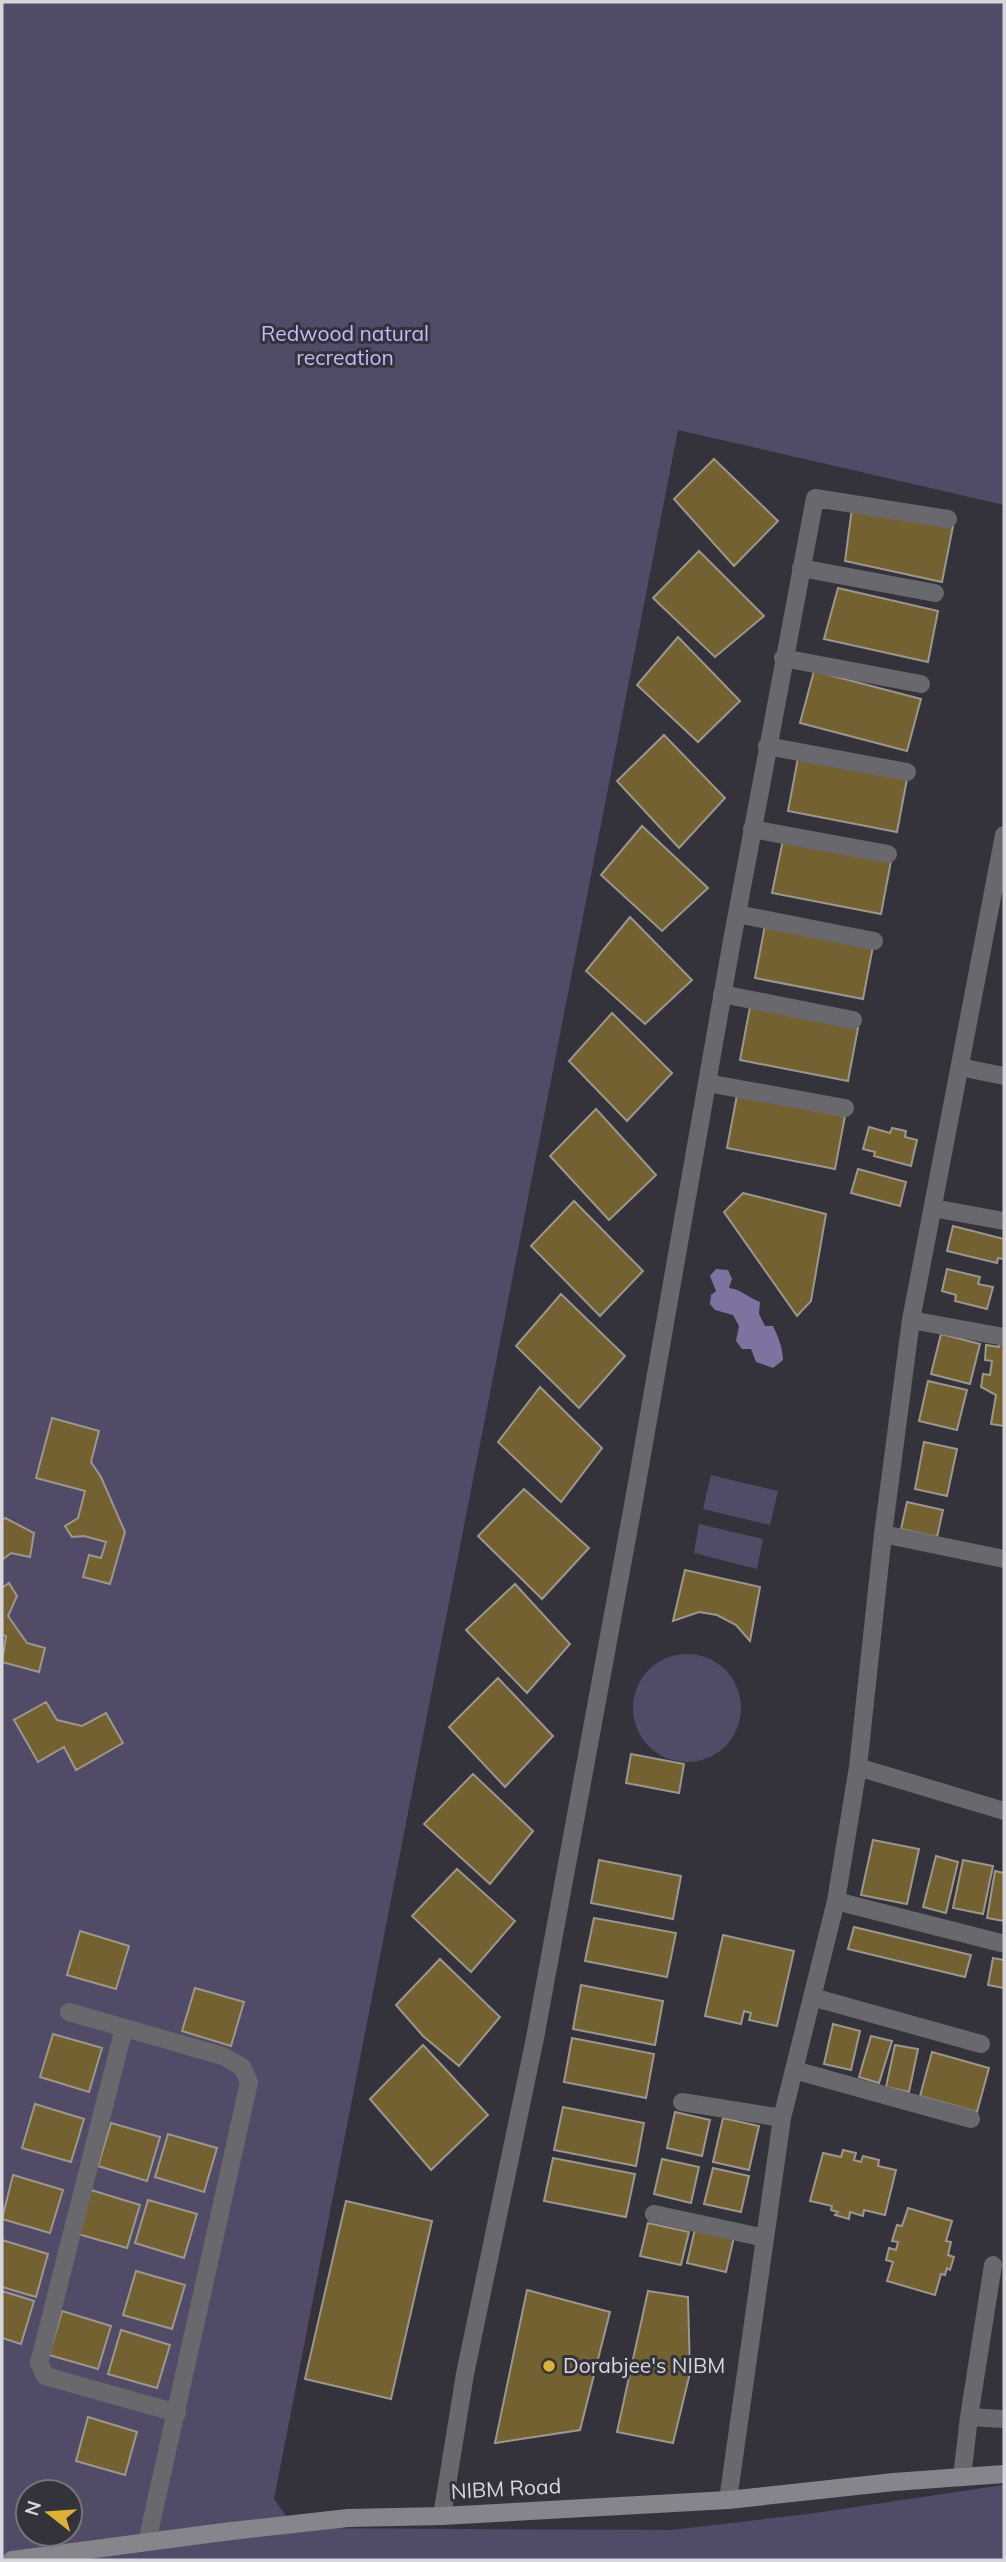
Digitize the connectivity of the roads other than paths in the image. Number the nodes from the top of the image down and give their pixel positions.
1 (948, 519) dead end
2 (801, 568) junction
3 (935, 593) dead end
4 (783, 658) junction
5 (921, 684) dead end
6 (767, 746) junction
7 (907, 772) dead end
8 (752, 829) junction
9 (1004, 835) edge
10 (888, 854) dead end
11 (737, 914) junction
12 (997, 919) edge
13 (874, 941) dead end
14 (722, 994) junction
15 (853, 1020) dead end
16 (961, 1067) junction
17 (1004, 1076) edge
18 (707, 1083) junction
19 (845, 1108) dead end
20 (933, 1208) junction
21 (1004, 1221) edge
22 (911, 1320) junction
23 (1004, 1337) edge
24 (883, 1534) junction
25 (1004, 1559) edge
26 (858, 1767) junction
27 (1004, 1811) edge
28 (836, 1901) junction
29 (1001, 1943) dead end
30 (812, 1997) junction
31 (69, 2012) dead end
32 (124, 2028) junction
33 (981, 2045) dead end
34 (793, 2070) junction
35 (682, 2102) dead end
36 (782, 2118) junction
37 (971, 2119) dead end
38 (654, 2214) dead end
39 (765, 2238) junction
40 (993, 2265) dead end
41 (177, 2413) junction
42 (969, 2417) junction
43 (1004, 2419) edge
44 (1004, 2474) edge
45 (962, 2477) junction
46 (728, 2500) junction
47 (442, 2516) junction
48 (148, 2542) junction
49 (12, 2560) edge

1 - 2 street
2 - 3 street
2 - 4 street
4 - 5 street
4 - 6 street
6 - 7 street
6 - 8 street
8 - 10 street
8 - 11 street
9 - 12 street
11 - 13 street
11 - 14 street
12 - 16 street
14 - 15 street
14 - 18 street
16 - 17 street
16 - 20 street
18 - 19 street
18 - 47 street
20 - 21 street
20 - 22 street
22 - 23 street
22 - 24 street
24 - 25 street
24 - 26 street
26 - 27 street
26 - 28 street
28 - 29 street
28 - 30 street
30 - 33 street
30 - 34 street
31 - 32 street
32 - 41 street
32 - 41 street
34 - 36 street
34 - 37 street
35 - 36 street
36 - 39 street
38 - 39 street
39 - 46 street
40 - 42 street
41 - 48 street
42 - 43 street
42 - 45 street
44 - 45 main road, NIBM Road
45 - 46 main road, NIBM Road
46 - 47 main road, NIBM Road
47 - 48 main road, NIBM Road
48 - 49 main road, NIBM Road

